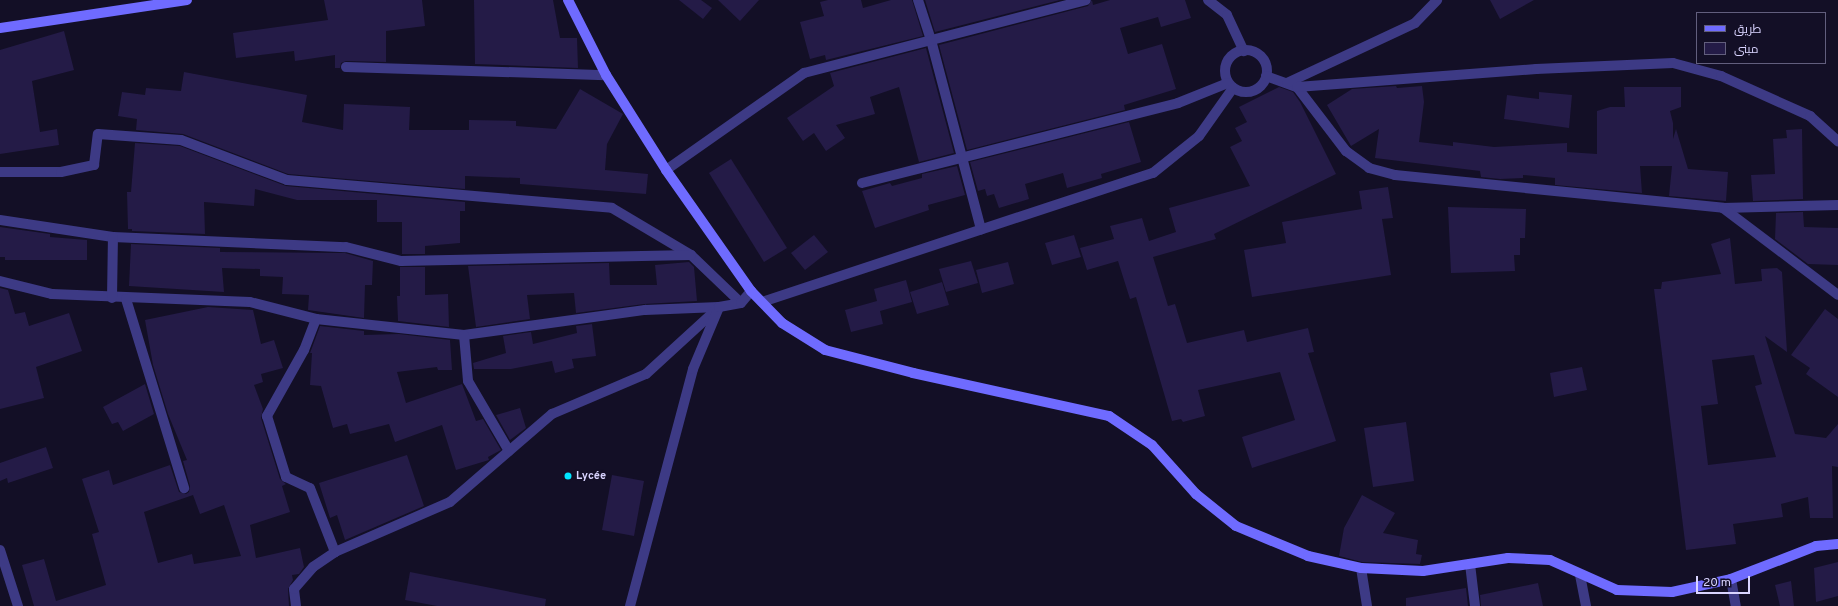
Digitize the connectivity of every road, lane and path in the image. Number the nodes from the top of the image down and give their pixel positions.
1 (187, 0) edge
2 (568, 0) edge
3 (918, 0) edge
4 (1086, 0) edge
5 (1208, 0) edge
6 (1437, 0) edge
7 (0, 28) edge
8 (931, 40) junction
9 (1244, 51) junction
10 (346, 67) dead end
11 (606, 75) junction
12 (1266, 76) junction
13 (1287, 84) junction
14 (1231, 85) junction
15 (1297, 87) junction
16 (1838, 141) edge
17 (960, 158) junction
18 (666, 170) junction
19 (0, 172) edge
20 (862, 183) dead end
21 (1838, 205) edge
22 (1723, 208) junction
23 (0, 220) edge
24 (981, 229) junction
25 (113, 237) junction
26 (691, 255) junction
27 (0, 281) edge
28 (751, 291) junction
29 (1838, 295) edge
30 (112, 298) junction
31 (126, 299) junction
32 (762, 302) junction
33 (741, 303) junction
34 (719, 307) junction
35 (316, 319) junction
36 (464, 335) junction
37 (509, 451) junction
38 (184, 488) dead end
39 (1838, 544) edge
40 (0, 550) edge
41 (334, 552) junction
42 (1470, 564) junction
43 (1361, 568) junction
44 (1580, 575) junction
45 (1731, 579) junction
46 (18, 606) edge
47 (296, 606) edge
48 (630, 606) edge
49 (1367, 606) edge
50 (1475, 606) edge
51 (1586, 606) edge
52 (1736, 606) edge

1 - 7 street
2 - 11 street
3 - 8 street
4 - 8 street
5 - 9 street
6 - 13 street
8 - 17 street
8 - 18 street
9 - 12 street
9 - 14 street
10 - 11 street
11 - 18 street
12 - 13 street
12 - 14 street
13 - 15 street
14 - 17 street
14 - 24 street
15 - 16 street
15 - 22 street
17 - 20 street
17 - 24 street
18 - 28 street
19 - 26 street
21 - 22 street
22 - 29 street
23 - 25 street
24 - 32 street
25 - 26 street
25 - 30 street
26 - 33 street
27 - 30 street
28 - 32 street
28 - 33 street
30 - 31 street
31 - 35 street
31 - 38 street
32 - 43 street
33 - 34 street
34 - 36 street
34 - 37 street
34 - 48 street
35 - 36 street
35 - 41 street
36 - 37 street
37 - 41 street
39 - 45 street
40 - 46 street
41 - 47 street
42 - 43 street
42 - 44 street
42 - 50 street
43 - 49 street
44 - 45 street
44 - 51 street
45 - 52 street

